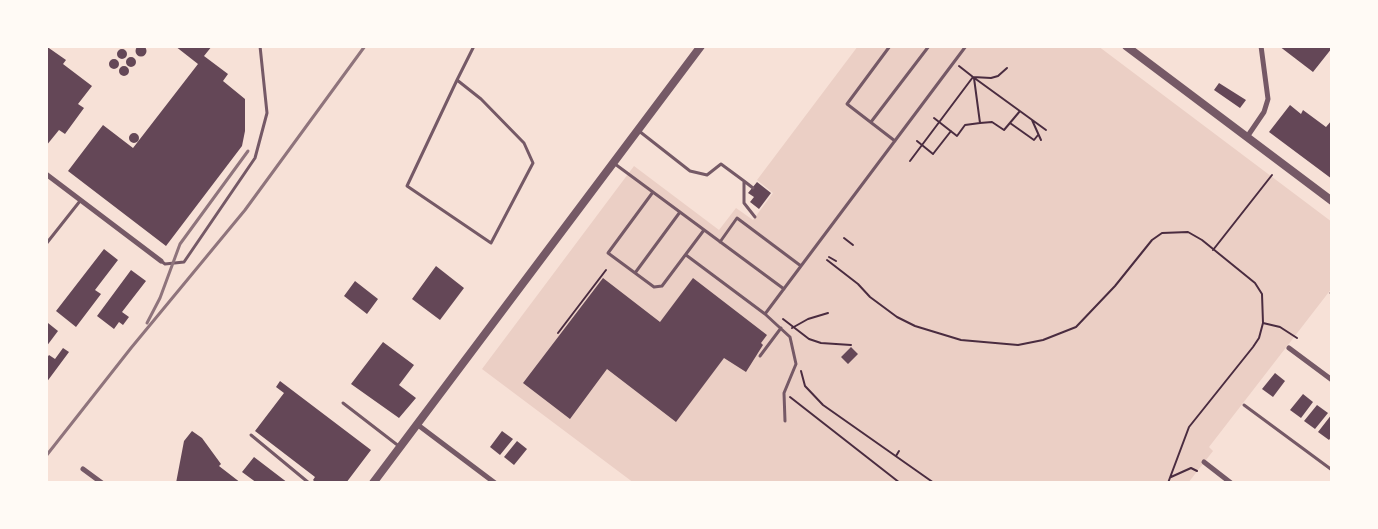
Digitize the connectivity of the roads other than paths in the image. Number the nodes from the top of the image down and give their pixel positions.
1 (260, 46) edge
2 (474, 46) edge
3 (701, 46) edge
4 (890, 46) edge
5 (929, 46) edge
6 (966, 46) edge
7 (1126, 46) edge
8 (1261, 46) edge
9 (457, 80) junction
10 (871, 122) junction
11 (639, 131) junction
12 (1247, 137) junction
13 (895, 141) junction
14 (614, 164) junction
15 (46, 174) edge
16 (744, 181) junction
17 (753, 188) dead end
18 (653, 192) junction
19 (81, 200) junction
20 (1332, 201) edge
21 (680, 212) junction
22 (756, 217) dead end
23 (704, 230) junction
24 (720, 242) junction
25 (46, 244) edge
26 (686, 255) junction
27 (161, 261) joint
28 (801, 266) junction
29 (635, 273) junction
30 (784, 289) junction
31 (765, 314) junction
32 (781, 328) junction
33 (1289, 348) dead end
34 (760, 356) dead end
35 (1332, 380) edge
36 (343, 403) dead end
37 (1244, 405) dead end
38 (785, 421) dead end
39 (418, 425) junction
40 (251, 435) dead end
41 (401, 447) junction
42 (1204, 462) dead end
43 (84, 469) dead end
44 (1332, 470) edge
45 (102, 483) edge
46 (308, 483) edge
47 (373, 483) edge
48 (495, 483) edge
49 (1231, 483) edge

1 - 27 lane
2 - 9 lane
3 - 11 street
4 - 10 lane
5 - 10 lane
6 - 13 lane
7 - 12 street
8 - 12 street
9 - 9 lane
10 - 13 lane
11 - 14 street
11 - 16 lane
12 - 20 street
13 - 28 lane
14 - 18 lane
14 - 39 street
15 - 19 street
16 - 17 lane
16 - 22 lane
18 - 21 lane
18 - 29 lane
19 - 25 lane
19 - 27 street
21 - 23 lane
21 - 29 lane
23 - 24 lane
23 - 26 lane
24 - 28 lane
24 - 30 lane
26 - 29 lane
26 - 31 lane
28 - 30 lane
30 - 31 lane
31 - 32 lane
32 - 34 lane
32 - 38 lane
33 - 35 street
36 - 41 lane
37 - 44 lane
39 - 41 street
39 - 48 street
40 - 46 lane
41 - 47 street
42 - 49 street
43 - 45 street

